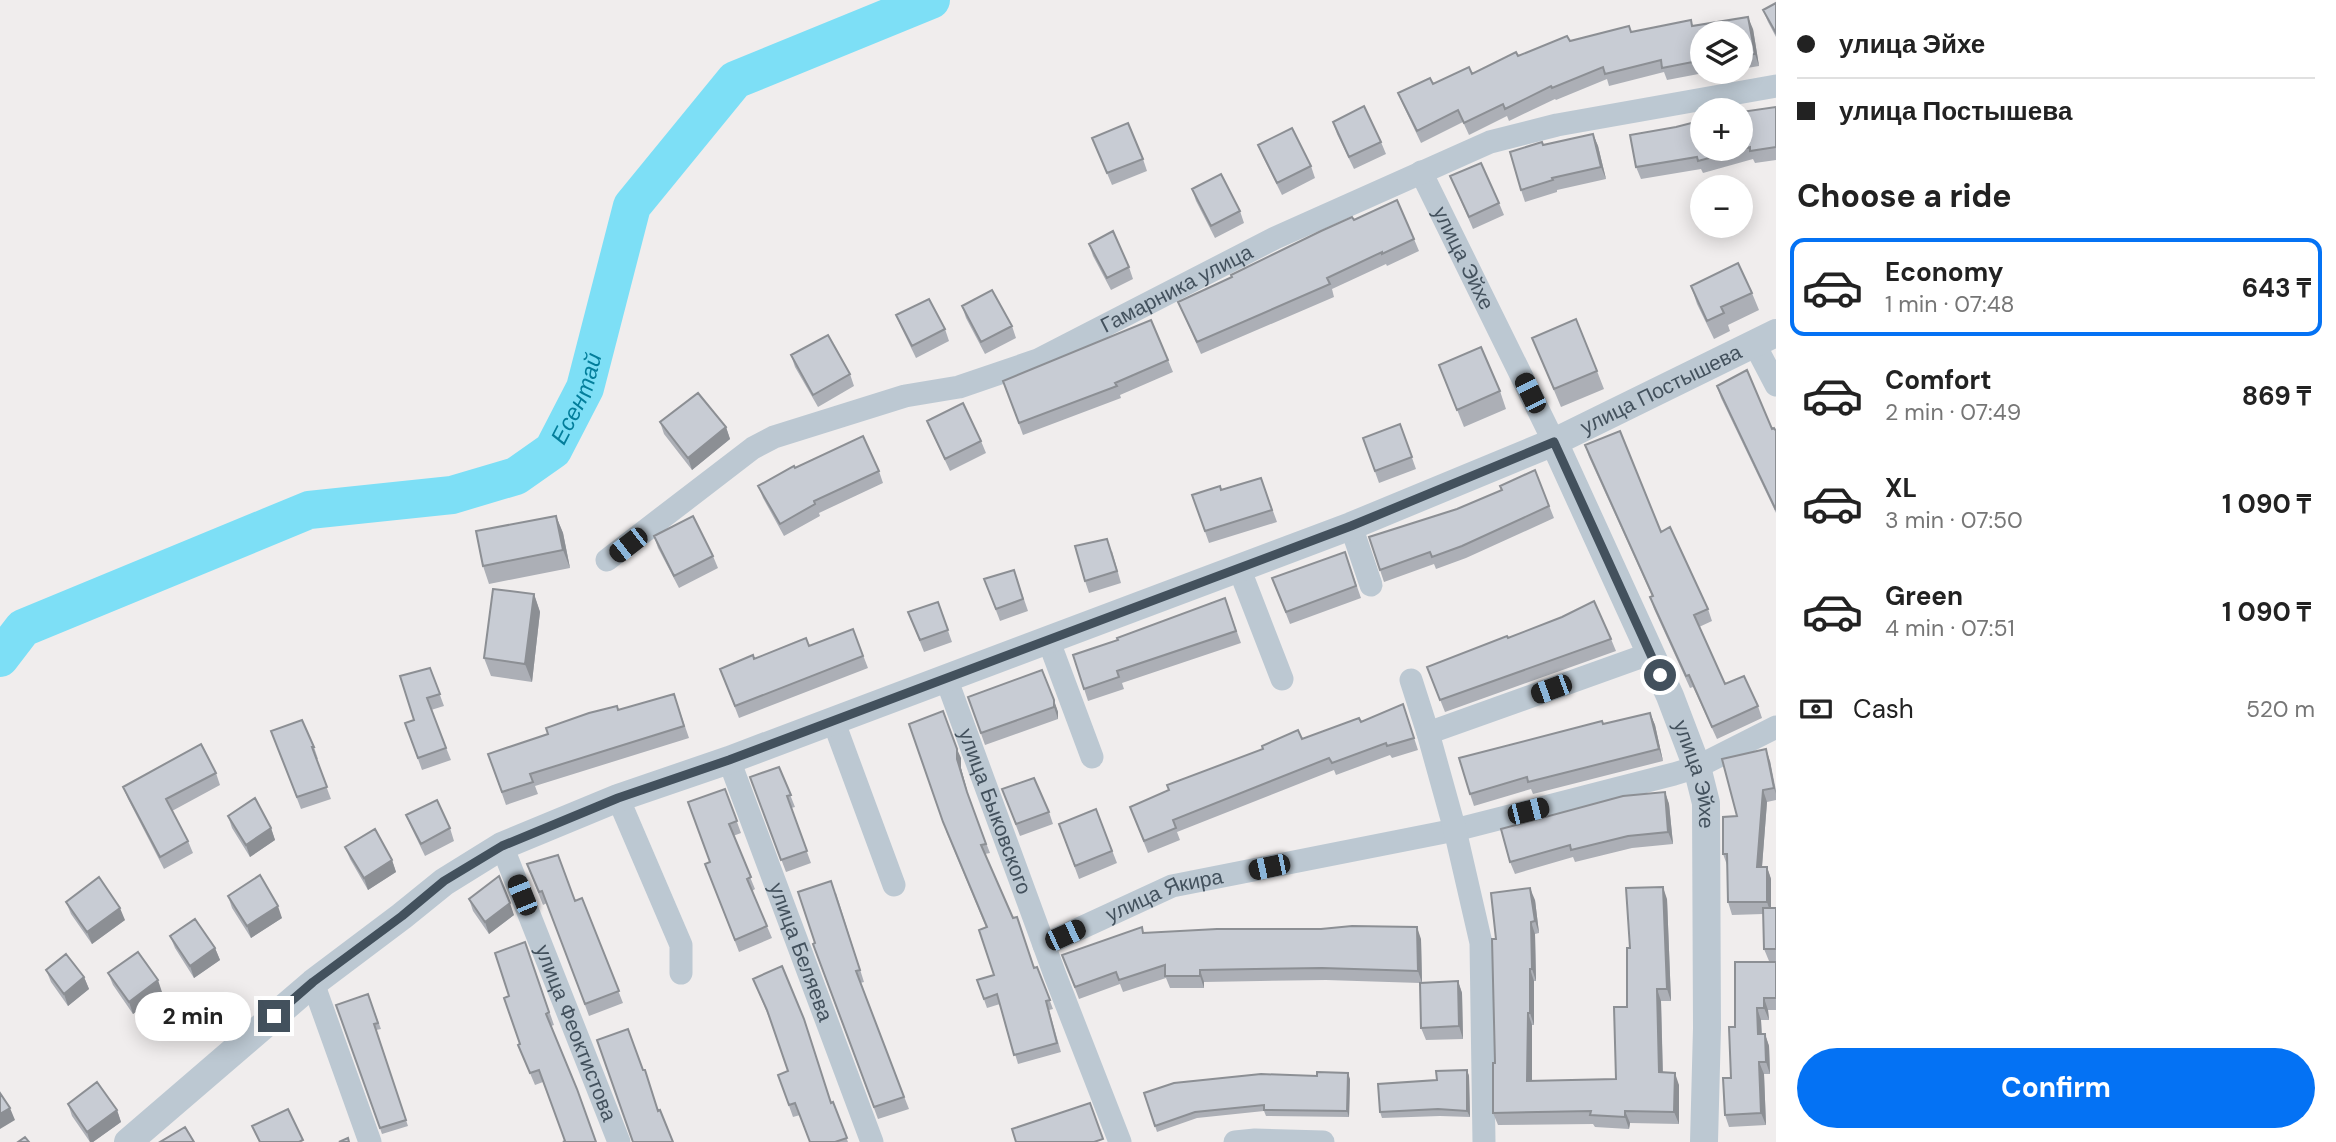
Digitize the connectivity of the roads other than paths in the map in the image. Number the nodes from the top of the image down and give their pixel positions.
1 (1776, 86) edge
2 (1420, 172) junction
3 (1765, 338) edge
4 (1776, 386) edge
5 (1554, 442) junction
6 (1351, 526) junction
7 (607, 561) dead end
8 (1239, 568) junction
9 (1371, 585) dead end
10 (1048, 639) junction
11 (1649, 653) junction
12 (946, 678) junction
13 (1282, 679) dead end
14 (1411, 680) dead end
15 (833, 720) junction
16 (1776, 726) edge
17 (1428, 733) junction
18 (1092, 757) dead end
19 (729, 760) junction
20 (1697, 767) junction
21 (618, 798) junction
22 (1455, 830) junction
23 (502, 846) junction
24 (894, 885) dead end
25 (1044, 945) junction
26 (681, 973) dead end
27 (313, 982) junction
28 (128, 1142) edge
29 (370, 1142) edge
30 (620, 1142) edge
31 (872, 1142) edge
32 (1120, 1142) edge
33 (1235, 1142) edge
34 (1323, 1142) edge
35 (1484, 1142) edge
36 (1704, 1142) edge

1 - 2 street, Гамарника улица
2 - 5 street, улица Эйхе
2 - 7 street, Гамарника улица
3 - 4 street
3 - 5 street, улица Постышева
5 - 6 street, улица Постышева
5 - 11 street, улица Эйхе
6 - 8 street, улица Постышева
6 - 9 street
8 - 10 street, улица Постышева
8 - 13 street
10 - 12 street, улица Постышева
10 - 18 street
11 - 17 street
11 - 20 street, улица Эйхе
12 - 15 street, улица Постышева
12 - 25 street, улица Быковского
14 - 17 street
15 - 19 street, улица Постышева
15 - 24 street
16 - 20 street, улица Якира
17 - 22 street
19 - 21 street, улица Постышева
19 - 31 street, улица Беляева
20 - 22 street, улица Якира
20 - 36 street, улица Эйхе
21 - 23 street, улица Постышева
21 - 26 street
22 - 25 street, улица Якира
22 - 35 street
23 - 27 street, улица Постышева
23 - 30 street, улица Феоктистова
25 - 32 street, улица Быковского
27 - 28 street, улица Постышева
27 - 29 street
33 - 34 street

